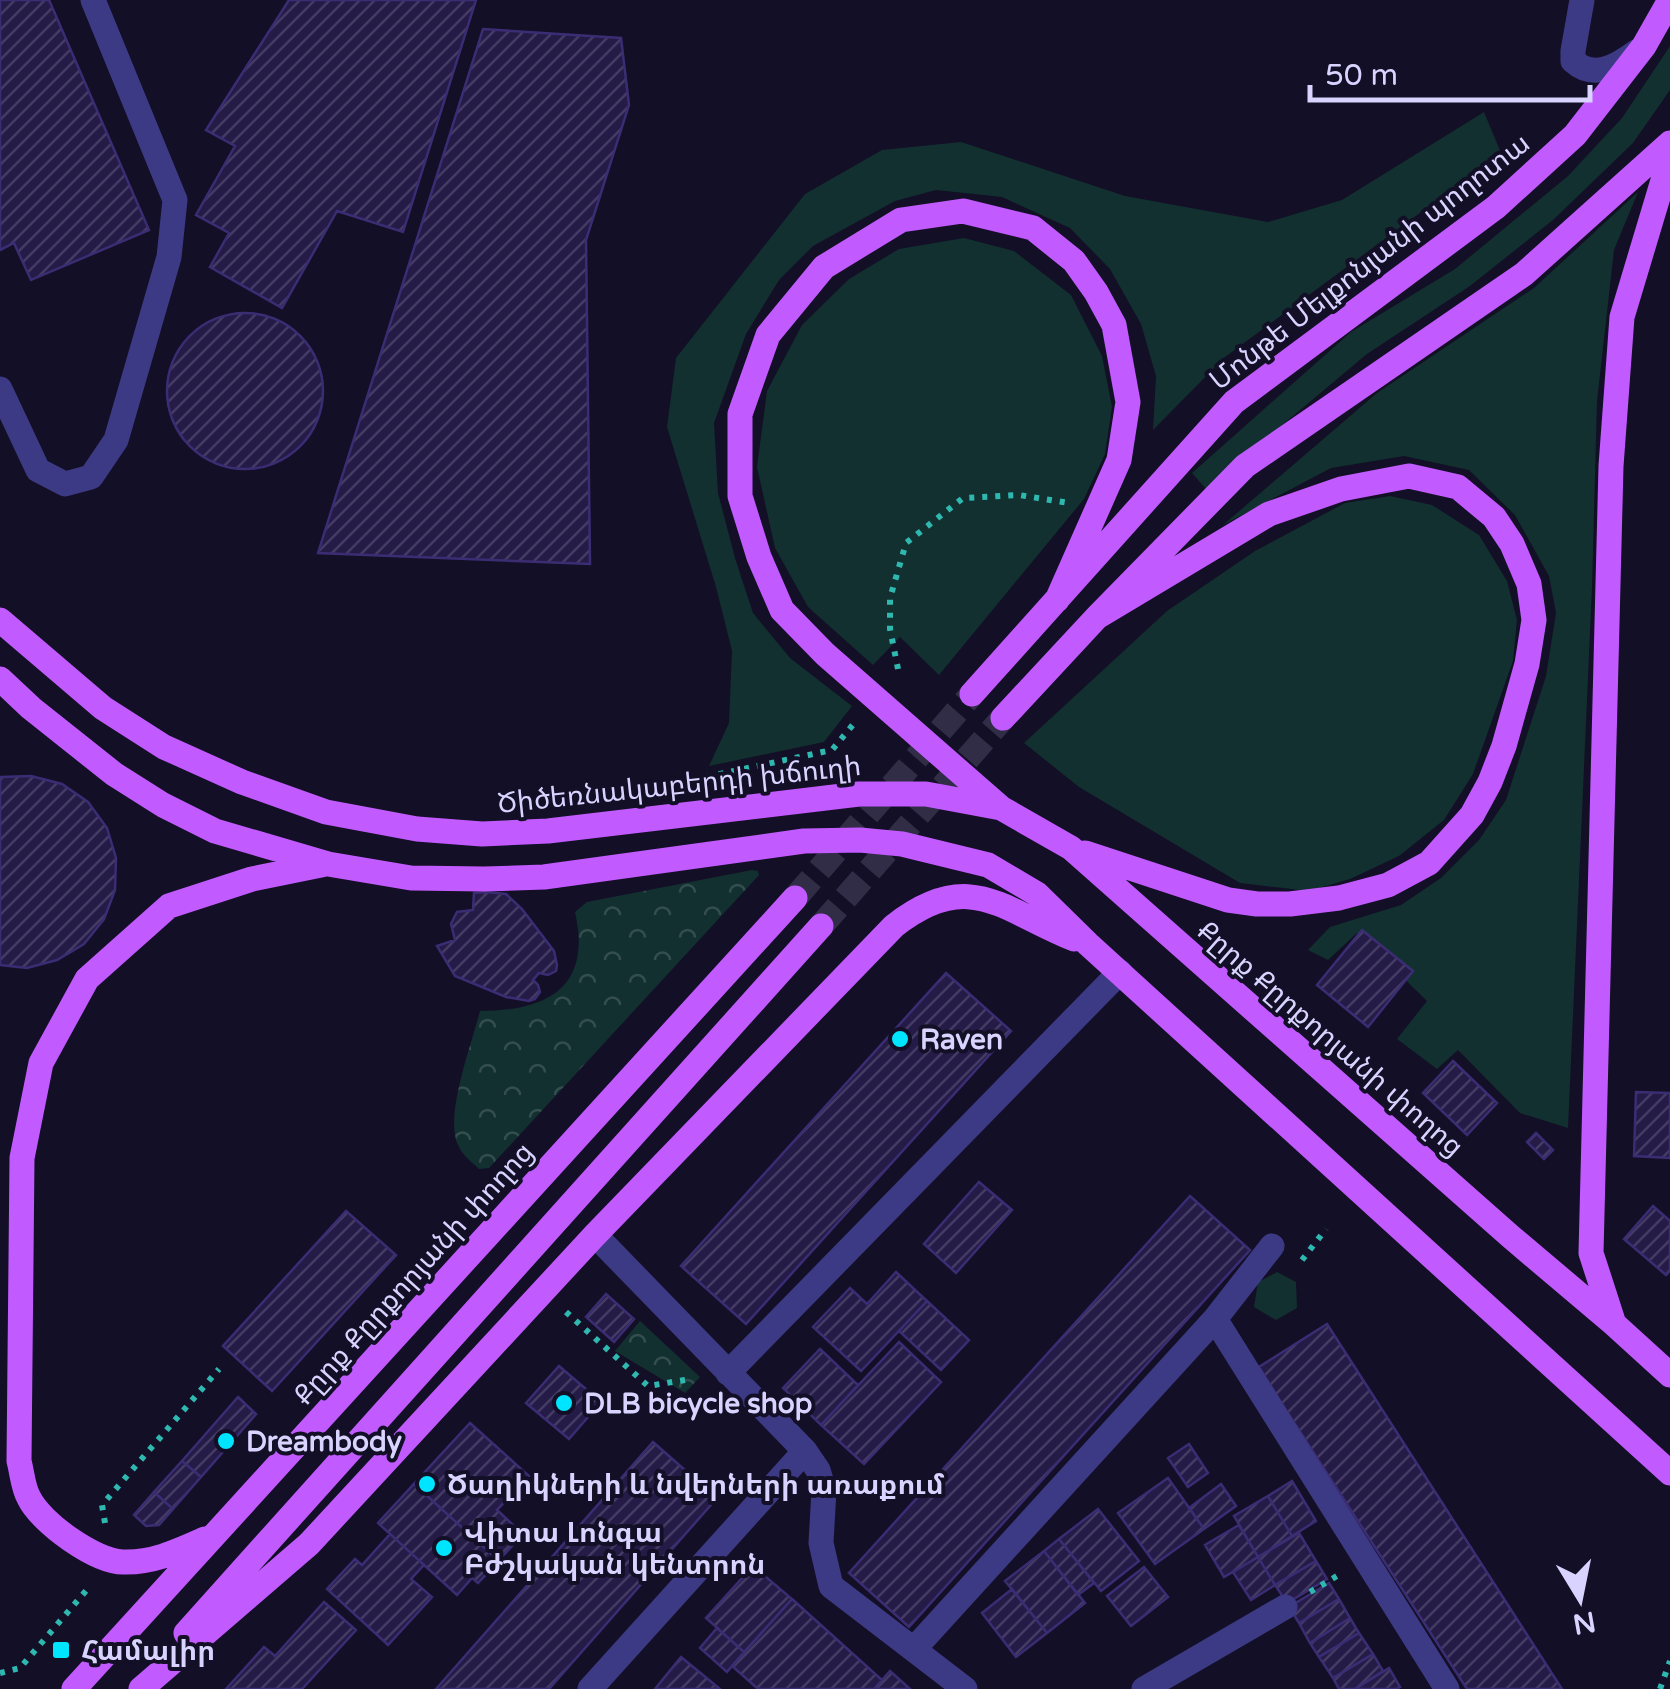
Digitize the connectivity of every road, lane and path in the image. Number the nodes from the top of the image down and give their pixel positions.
1 (92, 0) edge
2 (1582, 0) edge
3 (1670, 0) edge
4 (1644, 46) junction
5 (1670, 144) edge
6 (1670, 157) edge
7 (0, 389) edge
8 (1070, 503) dead end
9 (1057, 600) junction
10 (1097, 618) junction
11 (0, 620) edge
12 (898, 670) dead end
13 (0, 679) edge
14 (972, 694) tunnel mouth
15 (864, 712) dead end
16 (1003, 718) tunnel mouth
17 (704, 778) dead end
18 (1001, 808) junction
19 (1071, 848) junction
20 (328, 864) junction
21 (796, 898) tunnel mouth
22 (821, 926) tunnel mouth
23 (1088, 944) junction
24 (1120, 972) junction
25 (1326, 1229) dead end
26 (595, 1236) junction
27 (1272, 1246) dead end
28 (1300, 1262) dead end
29 (566, 1312) dead end
30 (1214, 1319) junction
31 (1614, 1324) junction
32 (219, 1368) dead end
33 (728, 1373) junction
34 (1670, 1375) edge
35 (805, 1451) junction
36 (1670, 1474) edge
37 (106, 1527) dead end
38 (214, 1535) junction
39 (1365, 1560) junction
40 (100, 1574) dead end
41 (1284, 1607) joint
42 (914, 1649) junction
43 (1670, 1661) edge
44 (0, 1673) edge
45 (74, 1689) edge
46 (138, 1689) edge
47 (590, 1689) edge
48 (965, 1689) edge
49 (1144, 1689) edge
50 (1447, 1689) edge
51 (1660, 1689) edge

1 - 7 street
2 - 4 street
3 - 4 main road, Մոնթե Մելքոնյանի պողոտա
4 - 9 main road, Մոնթե Մելքոնյանի պողոտա
5 - 10 main road
6 - 31 main road
8 - 12 path
9 - 14 main road, Մոնթե Մելքոնյանի պողոտա
9 - 18 main road
10 - 16 main road
10 - 19 main road
11 - 18 main road, Ծիծեռնակաբերդի խճուղի
13 - 20 main road
15 - 17 path
18 - 19 main road, Քըրք Քըրքորյանի փողոց
19 - 31 main road, Քըրք Քըրքորյանի փողոց
20 - 23 main road
20 - 38 main road
21 - 38 main road, Քըրք Քըրքորյանի փողոց
22 - 46 main road
23 - 24 main road
23 - 26 main road
24 - 33 street
24 - 36 main road
25 - 28 path
26 - 33 street
26 - 46 main road
27 - 30 street
29 - 33 path
30 - 39 street
30 - 42 street
31 - 34 main road, Քըրք Քըրքորյանի փողոց
32 - 37 path
33 - 35 street
35 - 42 street
35 - 47 street
38 - 45 main road, Քըրք Քըրքորյանի փողոց
39 - 41 path
39 - 50 street
40 - 44 path
41 - 49 street
42 - 48 street
43 - 51 path

